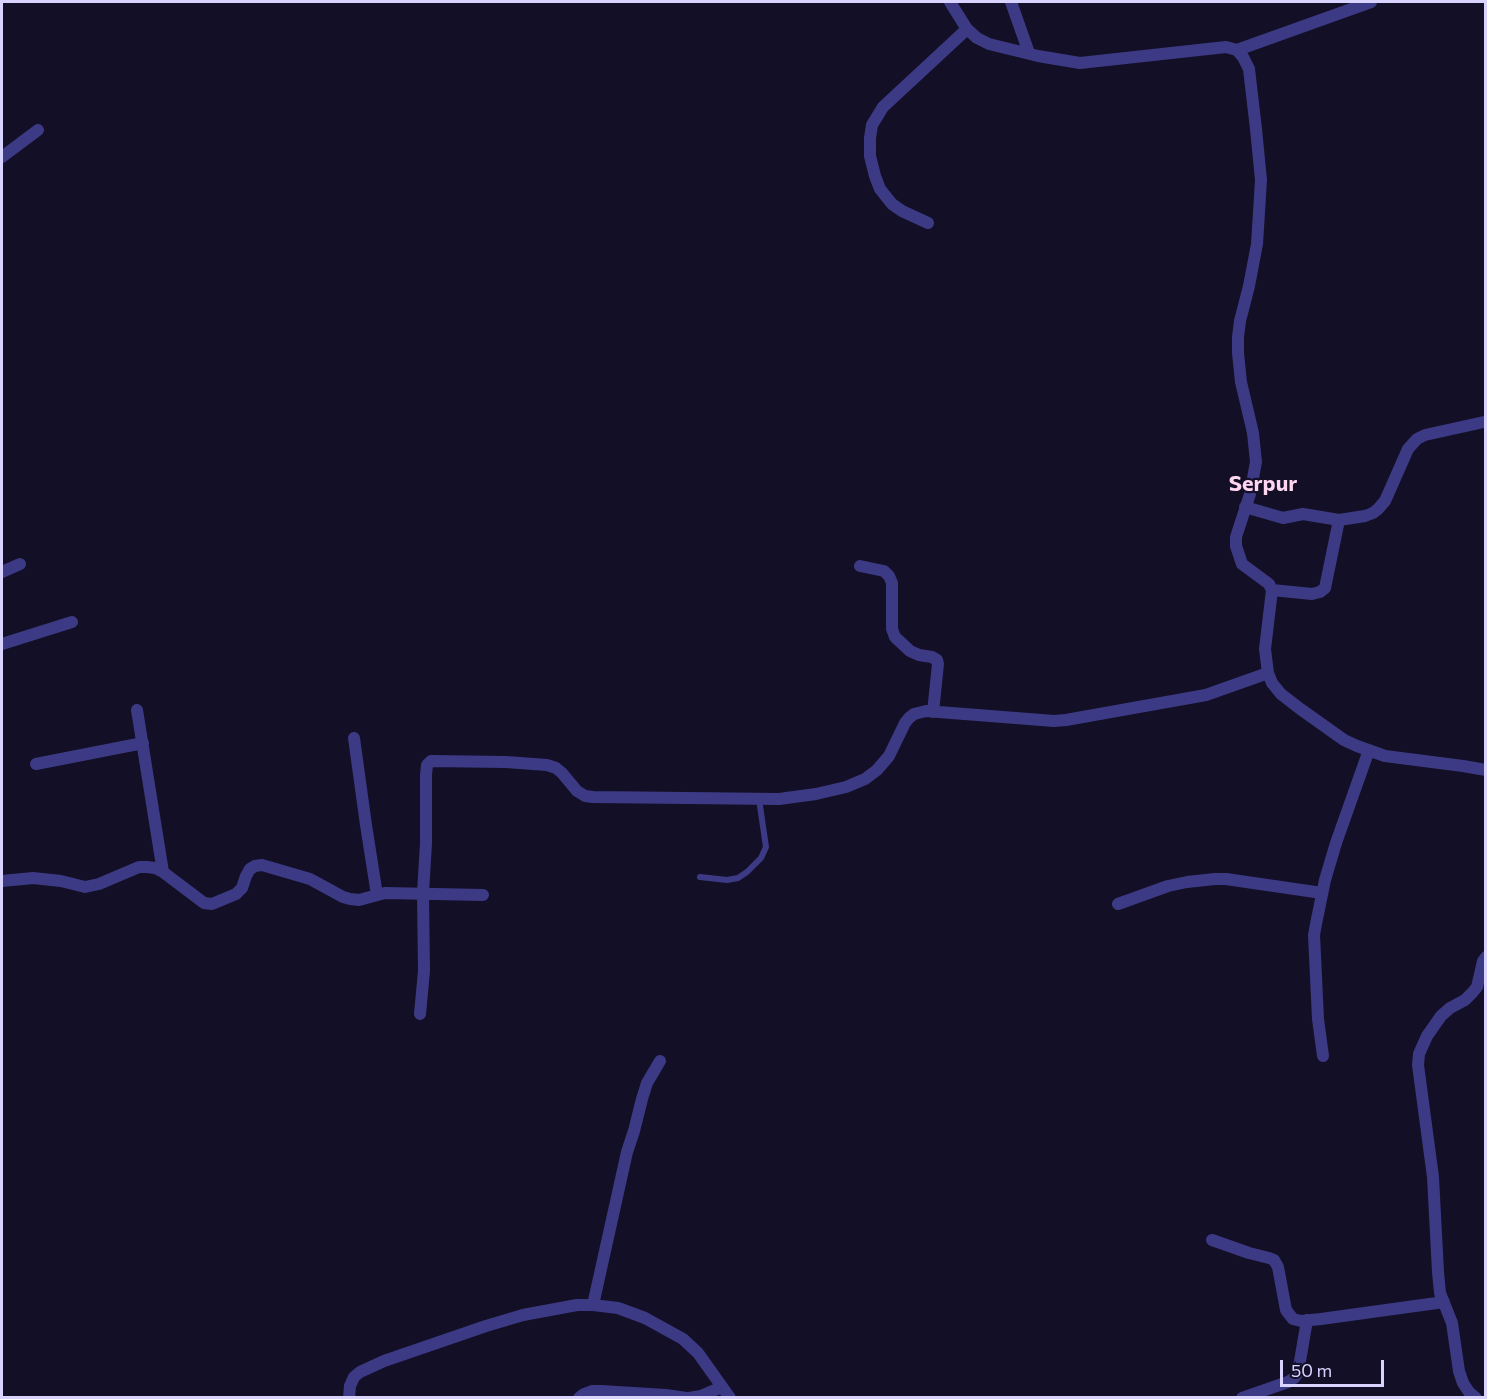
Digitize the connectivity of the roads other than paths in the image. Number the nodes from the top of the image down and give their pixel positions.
1 (950, 2) edge
2 (1011, 2) edge
3 (1364, 3) edge
4 (967, 29) junction
5 (1237, 50) junction
6 (1029, 53) junction
7 (38, 130) dead end
8 (2, 157) edge
9 (928, 223) dead end
10 (1484, 422) dead end
11 (1245, 507) junction
12 (1339, 520) junction
13 (20, 564) dead end
14 (860, 566) dead end
15 (2, 572) edge
16 (1272, 590) junction
17 (72, 622) dead end
18 (2, 644) edge
19 (1268, 673) junction
20 (137, 710) dead end
21 (933, 712) junction
22 (354, 738) dead end
23 (143, 743) junction
24 (1369, 750) junction
25 (36, 764) dead end
26 (1485, 770) edge
27 (759, 799) junction
28 (163, 872) junction
29 (700, 877) dead end
30 (2, 880) edge
31 (423, 893) junction
32 (1322, 893) junction
33 (377, 895) junction
34 (483, 895) dead end
35 (1118, 904) dead end
36 (1485, 957) edge
37 (1481, 989) edge
38 (420, 1014) dead end
39 (1323, 1056) dead end
40 (660, 1061) dead end
41 (1212, 1240) dead end
42 (1443, 1302) junction
43 (593, 1305) junction
44 (1307, 1320) junction
45 (726, 1392) edge
46 (350, 1398) edge
47 (579, 1398) edge
48 (687, 1398) edge
49 (1242, 1398) edge
50 (1476, 1398) edge

1 - 4 street
2 - 6 street
3 - 5 street
4 - 6 street
4 - 9 street
5 - 6 street
5 - 11 street
7 - 8 street
10 - 12 street
11 - 12 street
11 - 16 street
12 - 16 street
13 - 15 street
14 - 21 street
16 - 19 street
17 - 18 street
19 - 21 street
19 - 24 street
20 - 23 street
21 - 27 street
22 - 33 street
23 - 25 street
23 - 28 street
24 - 26 street
24 - 32 street
27 - 29 lane
27 - 31 street
28 - 30 street
28 - 33 street
31 - 33 street
31 - 34 street
31 - 38 street
32 - 35 street
32 - 39 street
36 - 37 street
37 - 42 street
40 - 43 street
41 - 44 street
42 - 44 street
42 - 50 street
43 - 45 street
43 - 46 street
44 - 49 street
45 - 48 street
47 - 48 street

